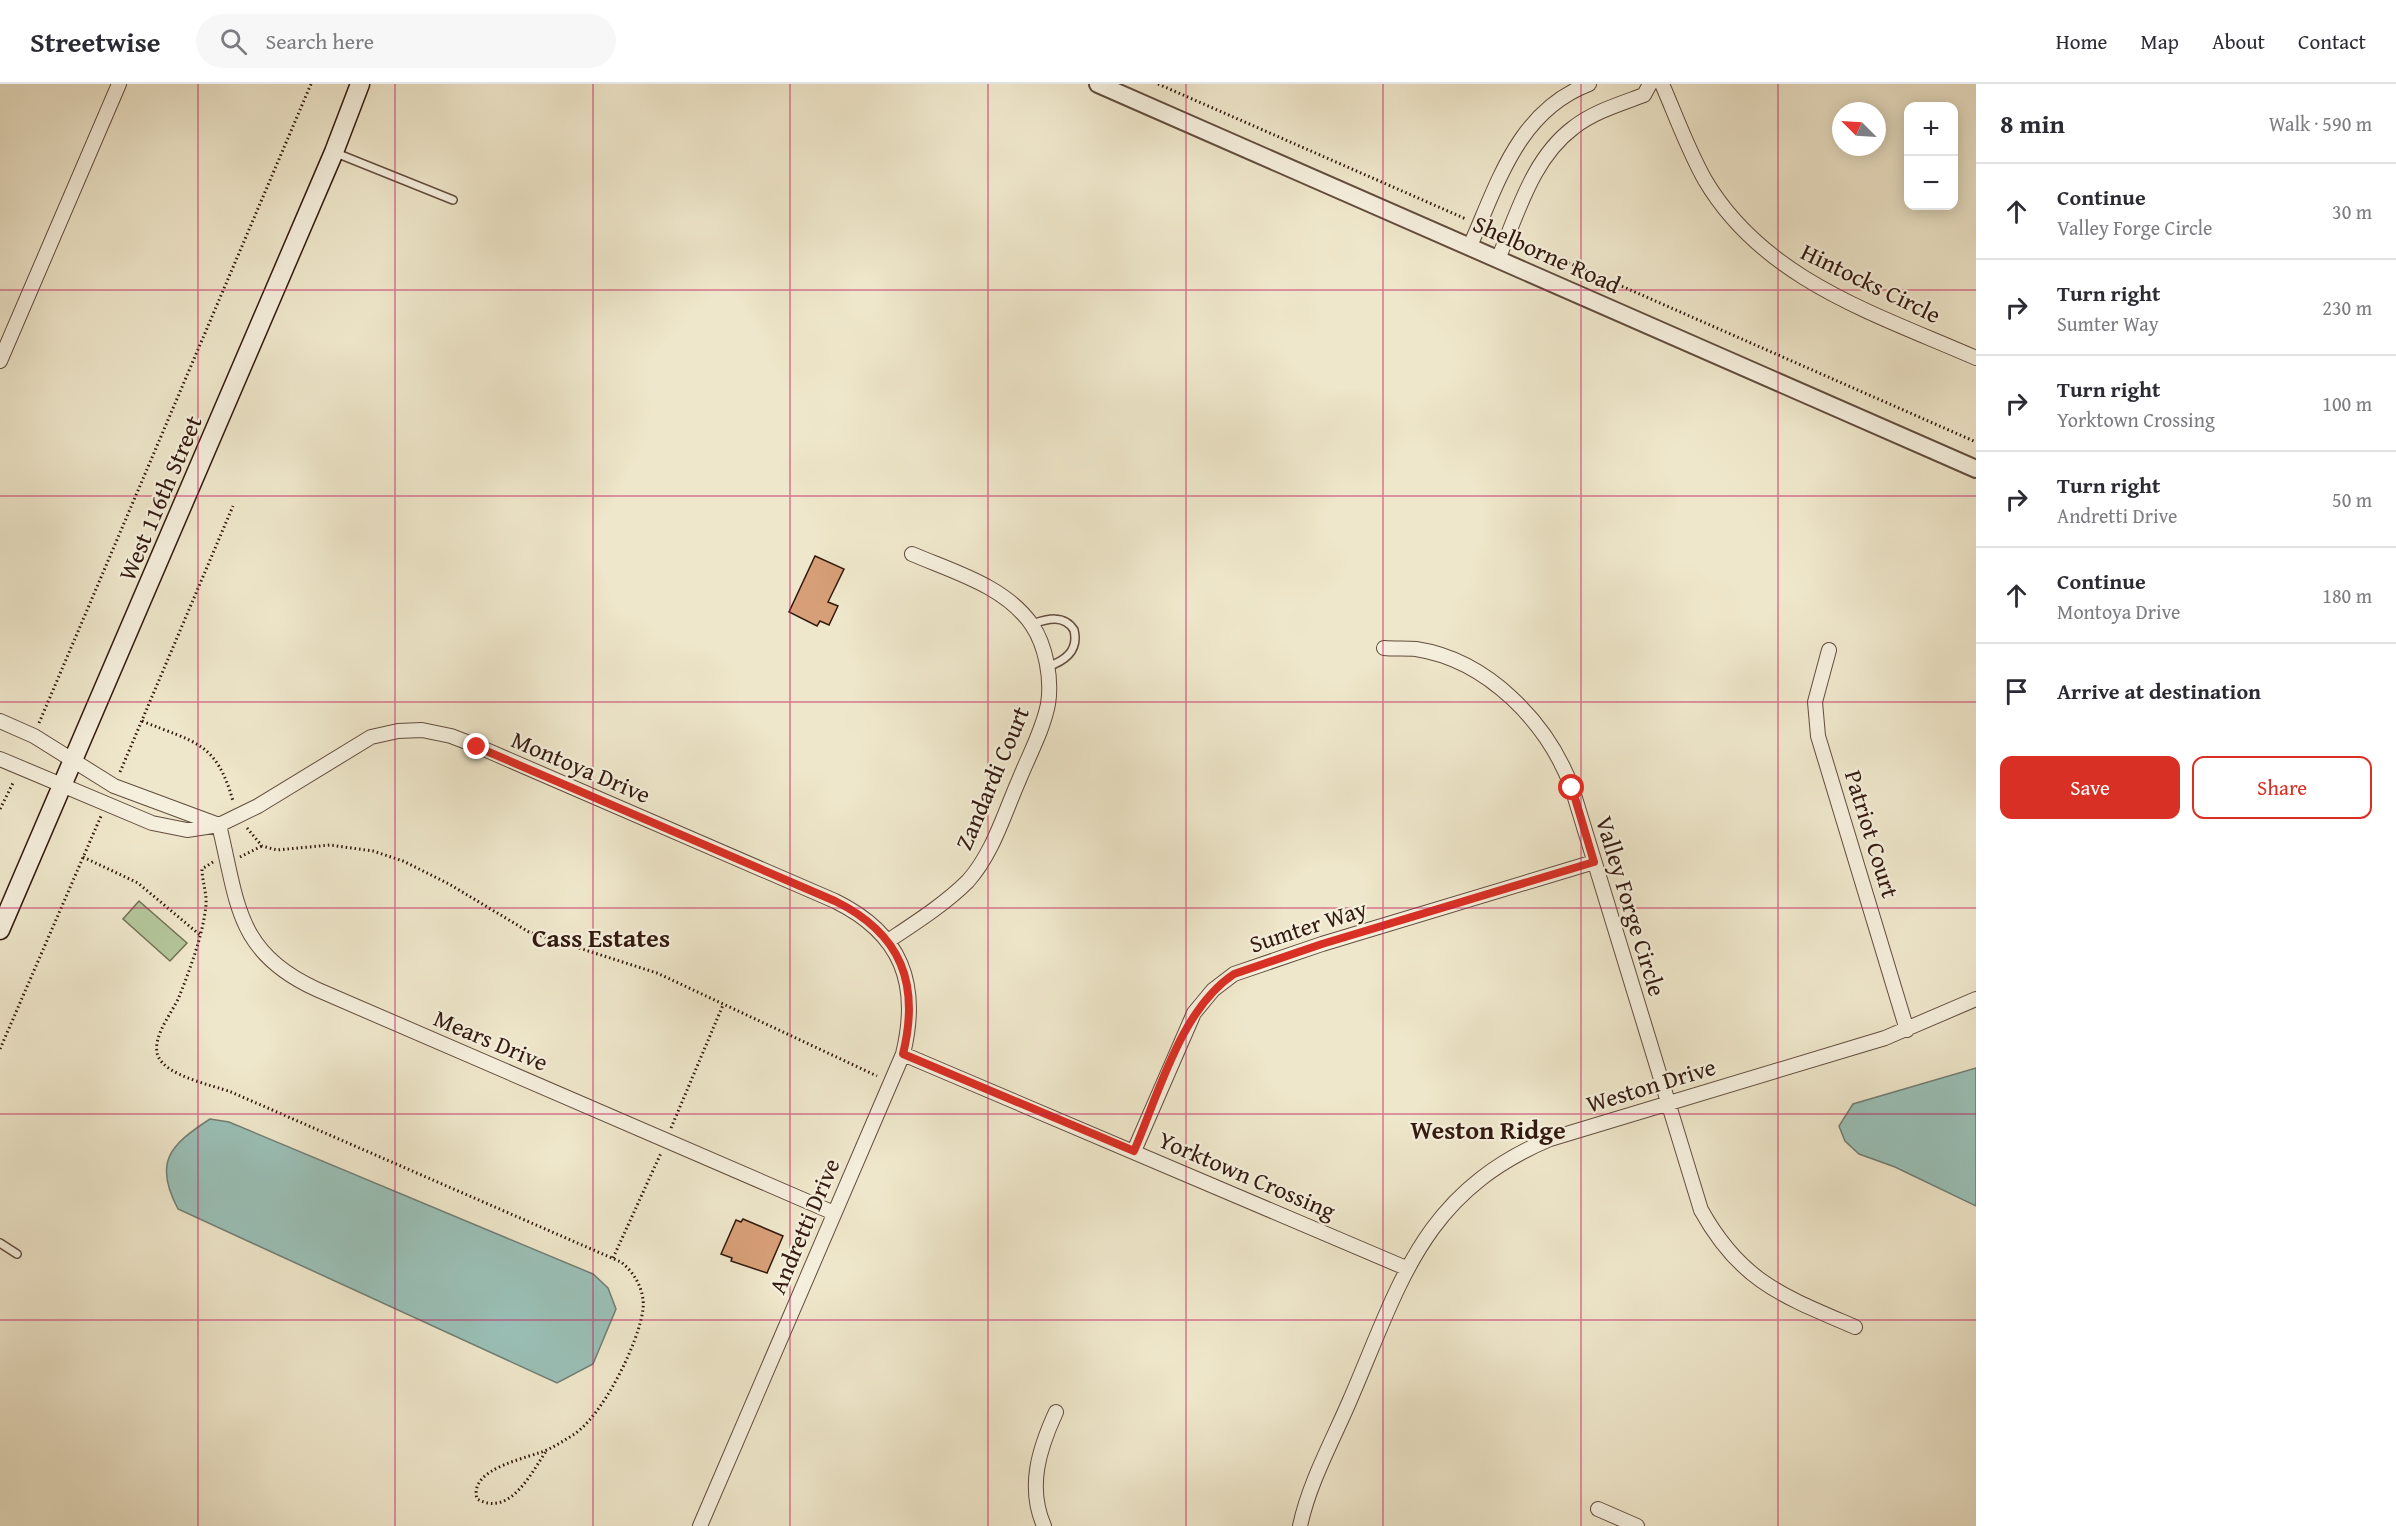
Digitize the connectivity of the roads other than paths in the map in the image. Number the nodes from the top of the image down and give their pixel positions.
1 (119, 84) edge
2 (360, 84) edge
3 (1098, 84) edge
4 (1589, 84) edge
5 (1650, 84) edge
6 (1662, 84) edge
7 (334, 152) junction
8 (453, 200) dead end
9 (1470, 246) junction
10 (1498, 259) junction
11 (1976, 358) edge
12 (0, 361) edge
13 (1976, 469) edge
14 (912, 554) dead end
15 (1031, 624) junction
16 (1384, 648) dead end
17 (1829, 650) dead end
18 (1047, 667) junction
19 (0, 721) edge
20 (0, 759) edge
21 (72, 762) junction
22 (62, 785) junction
23 (219, 825) junction
24 (1594, 862) junction
25 (0, 930) edge
26 (888, 941) junction
27 (1976, 999) edge
28 (1907, 1030) junction
29 (903, 1054) junction
30 (1669, 1104) junction
31 (1134, 1151) junction
32 (834, 1213) junction
33 (0, 1243) edge
34 (17, 1254) dead end
35 (1406, 1268) junction
36 (1855, 1327) dead end
37 (1056, 1412) dead end
38 (1598, 1509) dead end
39 (700, 1526) edge
40 (1044, 1526) edge
41 (1300, 1526) edge
42 (1637, 1526) edge

1 - 12 street
2 - 7 main road, West 116th Street
3 - 9 street, Shelborne Road
4 - 9 street
5 - 10 street
6 - 11 street, Hintocks Circle
7 - 8 lane
7 - 21 main road, West 116th Street
9 - 10 street, Shelborne Road
10 - 13 street, Shelborne Road
14 - 15 street, Zandardi Court
15 - 18 street, Zandardi Court
15 - 18 lane
16 - 24 street, Valley Forge Circle
17 - 28 street, Patriot Court
18 - 26 street, Zandardi Court
19 - 21 street
20 - 22 street, Montoya Drive
21 - 22 main road, West 116th Street
21 - 23 street
22 - 23 street, Montoya Drive
22 - 25 main road, West 116th Street
23 - 26 street, Montoya Drive
23 - 32 street, Mears Drive
24 - 30 street, Valley Forge Circle
24 - 31 street, Sumter Way
26 - 29 street, Andretti Drive
27 - 28 street, Weston Drive
28 - 30 street, Weston Drive
29 - 31 street, Yorktown Crossing
29 - 32 street, Andretti Drive
30 - 35 street, Weston Drive
30 - 36 street, Valley Forge Circle
31 - 35 street, Yorktown Crossing
32 - 39 street, Andretti Drive
33 - 34 lane
35 - 41 street, Weston Drive
37 - 40 street
38 - 42 street

